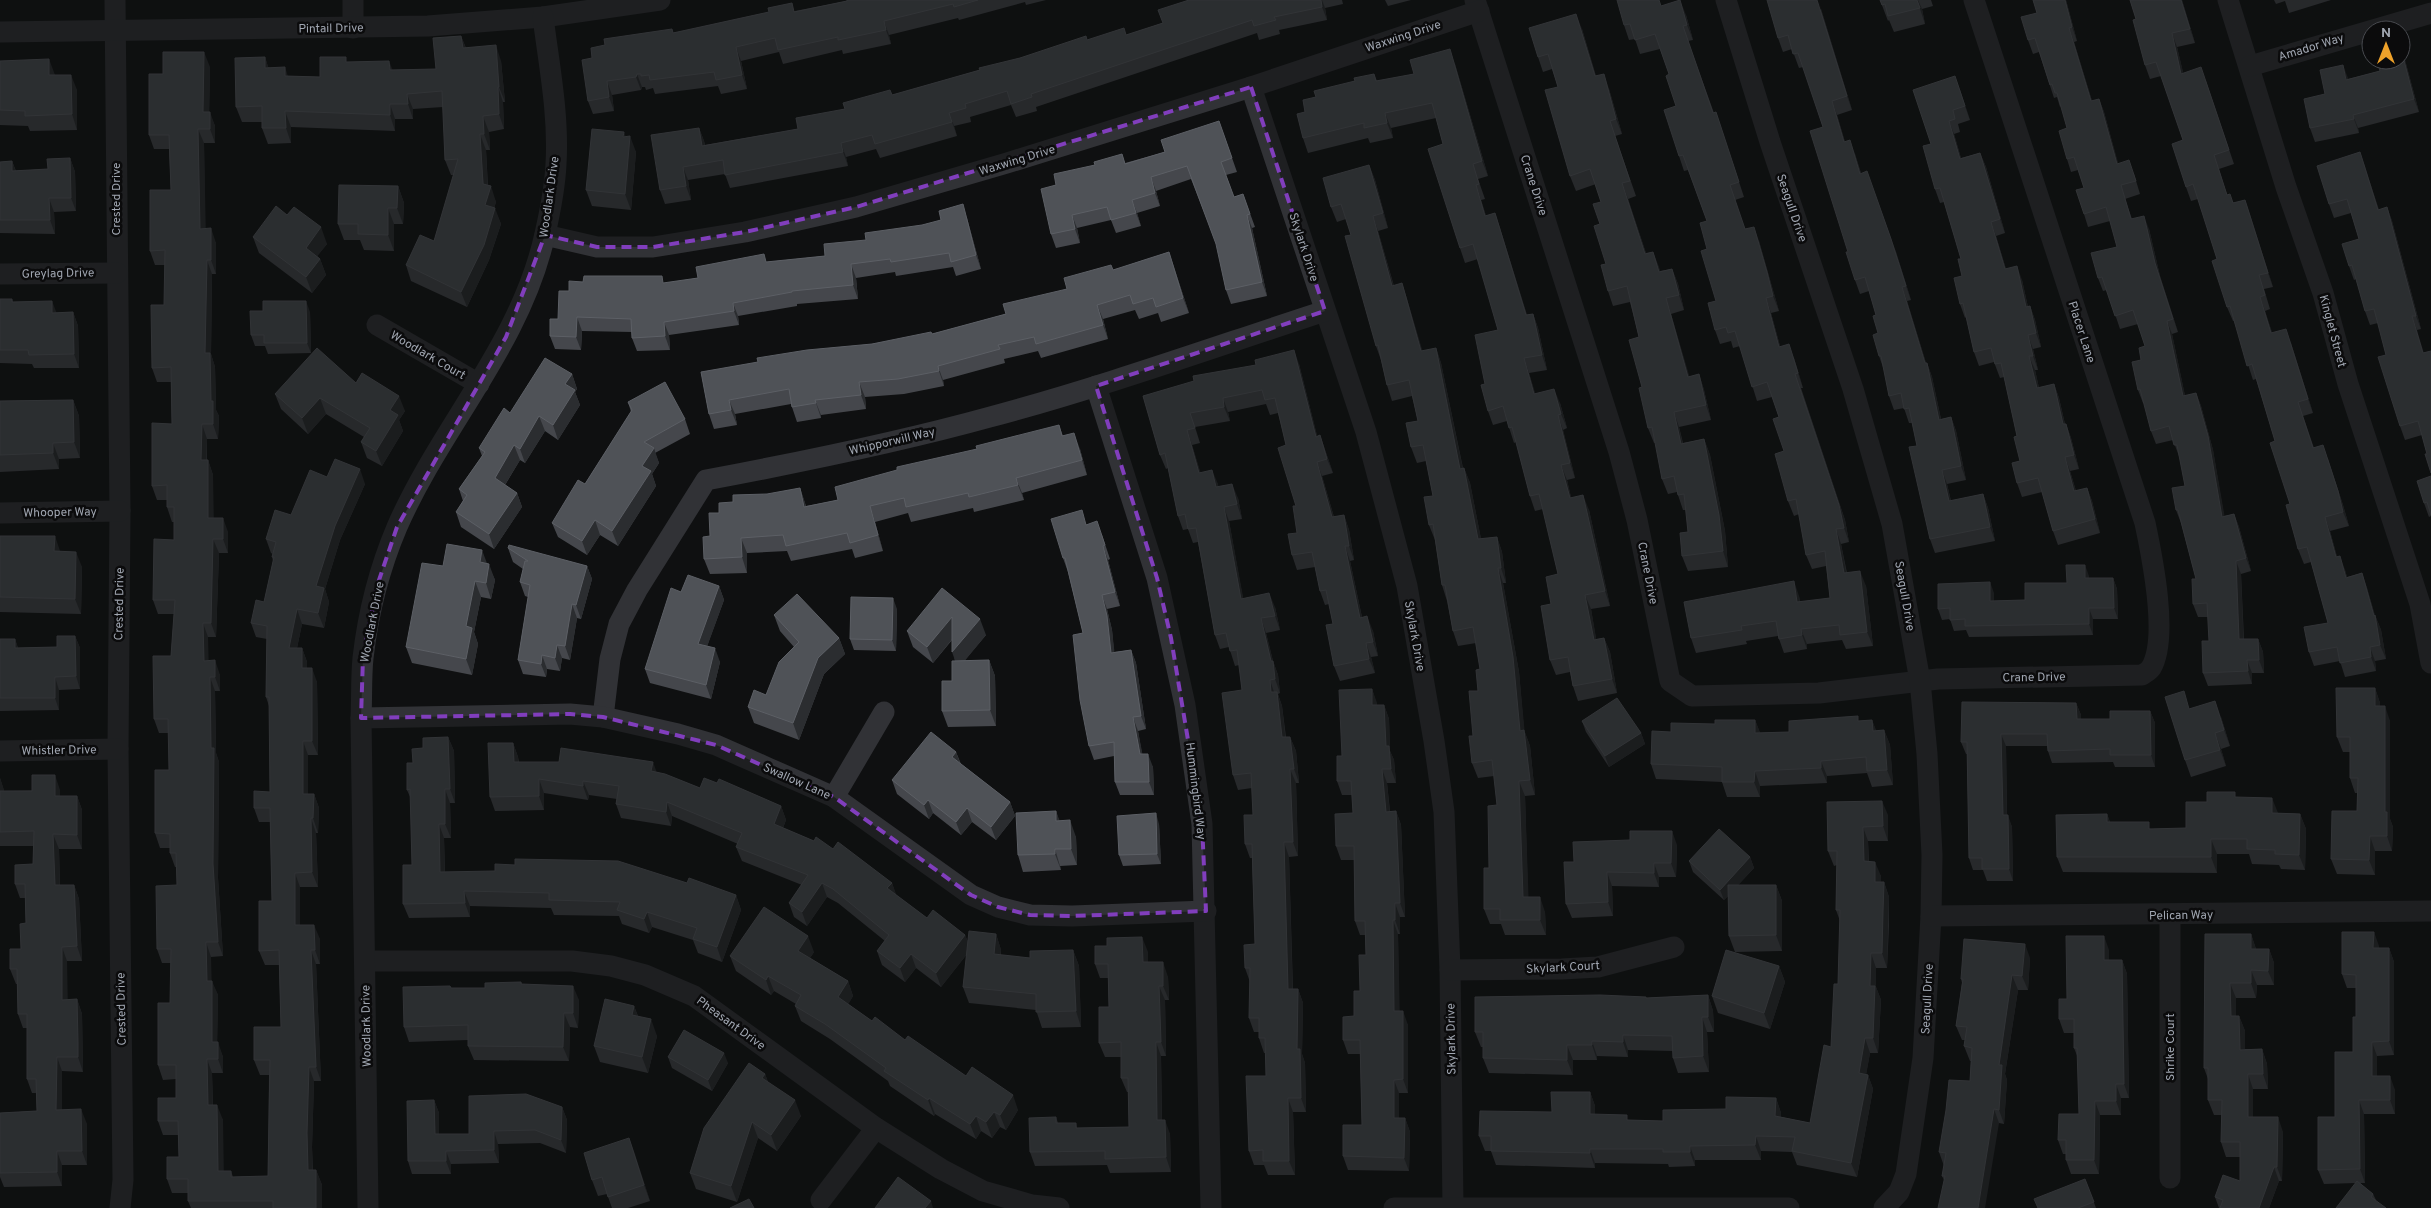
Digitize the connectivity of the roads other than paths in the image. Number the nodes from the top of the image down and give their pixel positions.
1 (115, 0) edge
2 (354, 0) edge
3 (660, 0) edge
4 (1726, 0) edge
5 (1974, 0) edge
6 (2228, 0) edge
7 (1477, 6) edge
8 (2431, 13) edge
9 (543, 17) junction
10 (354, 28) junction
11 (115, 30) junction
12 (0, 32) edge
13 (2250, 66) junction
14 (1251, 87) junction
15 (545, 236) junction
16 (117, 272) junction
17 (0, 274) edge
18 (1325, 311) junction
19 (377, 325) dead end
20 (480, 384) junction
21 (1096, 386) junction
22 (120, 511) junction
23 (0, 512) edge
24 (2431, 663) edge
25 (2151, 669) joint
26 (1920, 681) junction
27 (884, 712) dead end
28 (603, 717) junction
29 (361, 718) junction
30 (118, 750) junction
31 (0, 751) edge
32 (834, 798) junction
33 (1206, 911) junction
34 (2431, 911) edge
35 (2170, 915) junction
36 (1931, 916) junction
37 (1674, 947) dead end
38 (365, 961) junction
39 (1450, 970) junction
40 (876, 1128) junction
41 (2170, 1178) dead end
42 (821, 1200) dead end
43 (1453, 1207) edge
44 (120, 1208) edge
45 (368, 1208) edge
46 (1059, 1208) edge
47 (1211, 1208) edge
48 (1394, 1208) edge
49 (1789, 1208) edge
50 (1884, 1208) edge

1 - 11 street, Crested Drive
2 - 10 street
3 - 9 street, Pintail Drive
4 - 26 street, Seagull Drive
5 - 25 street, Placer Lane
6 - 13 street, Kinglet Street
7 - 14 street, Waxwing Drive
7 - 26 street, Crane Drive
8 - 13 street, Amador Way
9 - 10 street, Pintail Drive
9 - 15 street, Woodlark Drive
10 - 11 street, Pintail Drive
11 - 12 street, Pintail Drive
11 - 16 street, Crested Drive
13 - 24 street, Kinglet Street
14 - 15 street, Waxwing Drive
14 - 18 street, Skylark Drive
15 - 20 street, Woodlark Drive
16 - 17 street, Greylag Drive
16 - 22 street, Crested Drive
18 - 21 street, Whipporwill Way
18 - 39 street, Skylark Drive
19 - 20 street, Woodlark Court
20 - 29 street, Woodlark Drive
21 - 28 street, Whipporwill Way
21 - 33 street, Hummingbird Way
22 - 23 street, Whooper Way
22 - 30 street, Crested Drive
25 - 26 street, Crane Drive
26 - 36 street, Seagull Drive
27 - 32 street
28 - 29 street, Swallow Lane
28 - 32 street, Swallow Lane
29 - 38 street, Woodlark Drive
30 - 31 street, Whistler Drive
30 - 44 street, Crested Drive
32 - 33 street, Swallow Lane
33 - 47 street, Hummingbird Way
34 - 35 street, Pelican Way
35 - 36 street, Pelican Way
35 - 41 street, Shrike Court
36 - 50 street, Seagull Drive
37 - 39 street, Skylark Court
38 - 40 street, Pheasant Drive
38 - 45 street, Woodlark Drive
39 - 43 street, Skylark Drive
40 - 42 street
40 - 46 street, Pheasant Drive
43 - 48 street
43 - 49 street

